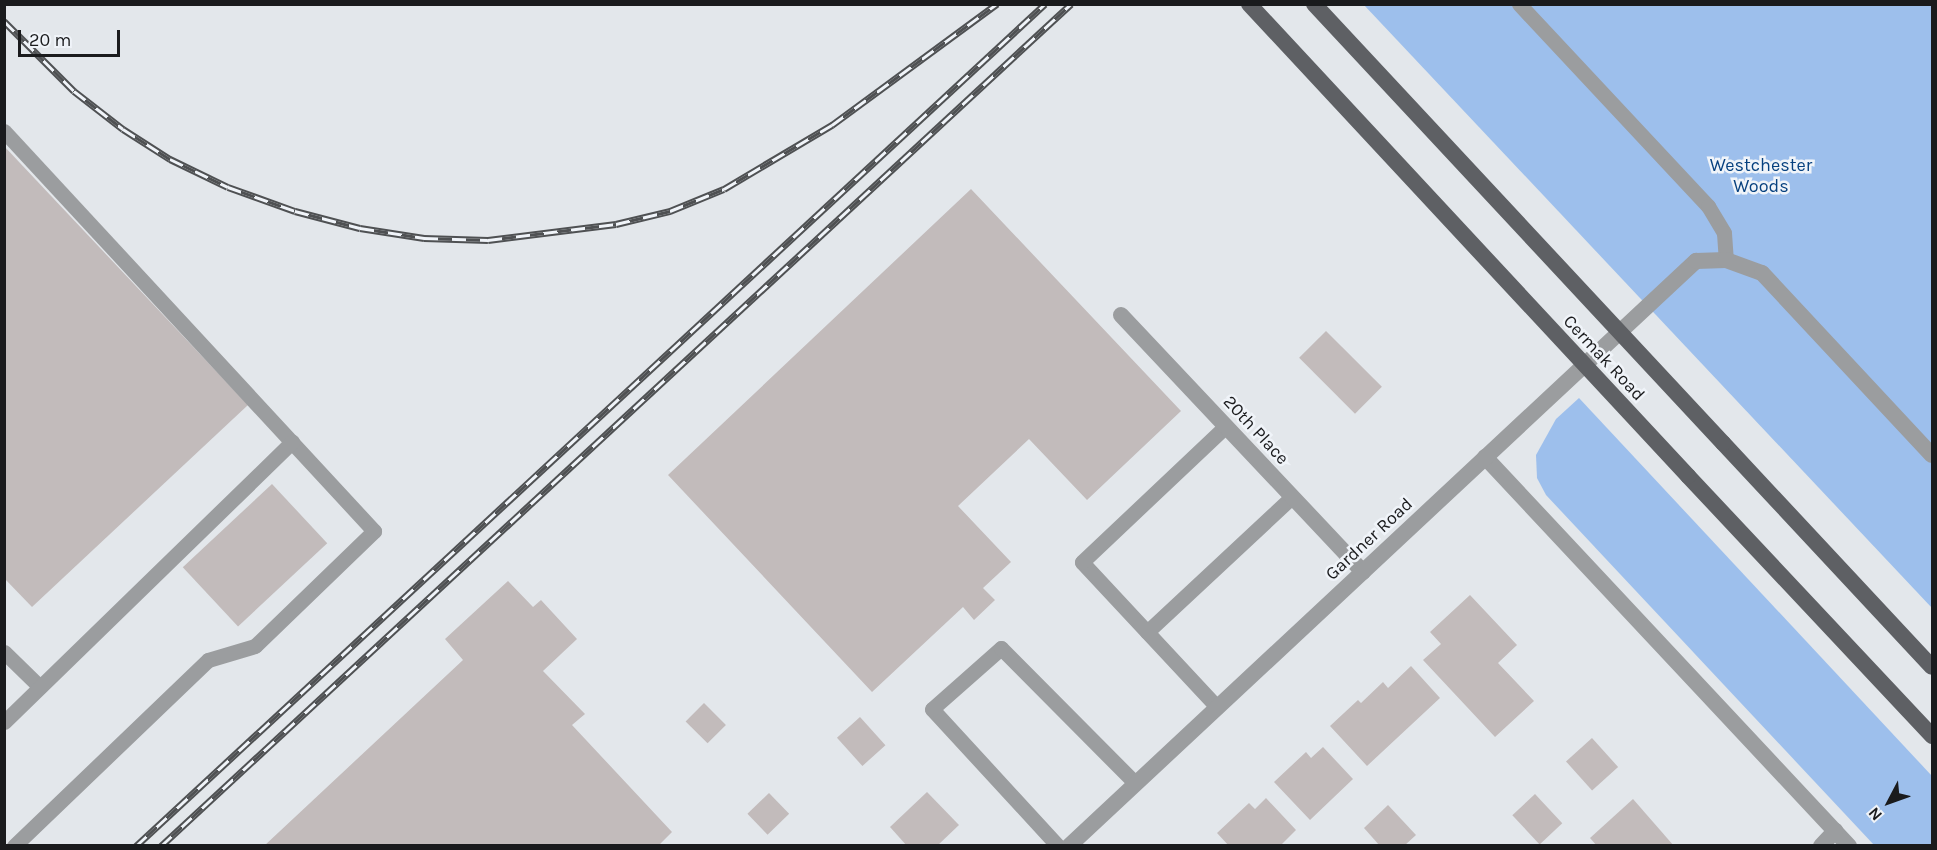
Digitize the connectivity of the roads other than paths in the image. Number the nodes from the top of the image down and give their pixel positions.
1 (1249, 4) edge
2 (1314, 4) edge
3 (1519, 4) edge
4 (4, 131) edge
5 (1726, 260) junction
6 (1121, 315) dead end
7 (1226, 426) junction
8 (292, 442) junction
9 (1932, 455) edge
10 (1485, 457) junction
11 (1292, 497) junction
12 (1363, 572) junction
13 (1147, 632) junction
14 (4, 652) edge
15 (1932, 667) edge
16 (40, 687) junction
17 (1217, 707) junction
18 (4, 722) edge
19 (1932, 736) edge
20 (1135, 783) junction
21 (1835, 831) junction
22 (14, 846) edge
23 (1058, 846) edge
24 (1069, 846) edge
25 (1821, 846) edge
26 (1849, 846) edge

1 - 19 main road, Cermak Road, bridge
2 - 15 main road, Cermak Road, bridge
3 - 5 lane
4 - 8 lane
5 - 9 street
5 - 10 street, Gardner Road
6 - 7 street, 20th Place
7 - 11 street, 20th Place
7 - 13 lane
8 - 16 lane
8 - 22 lane
10 - 12 street, Gardner Road
10 - 21 street
11 - 12 street, 20th Place
11 - 13 lane
12 - 17 street, Gardner Road
13 - 17 lane
14 - 16 lane
16 - 18 lane
17 - 20 street, Gardner Road
20 - 23 lane
20 - 24 street, Gardner Road
21 - 25 street
21 - 26 street

